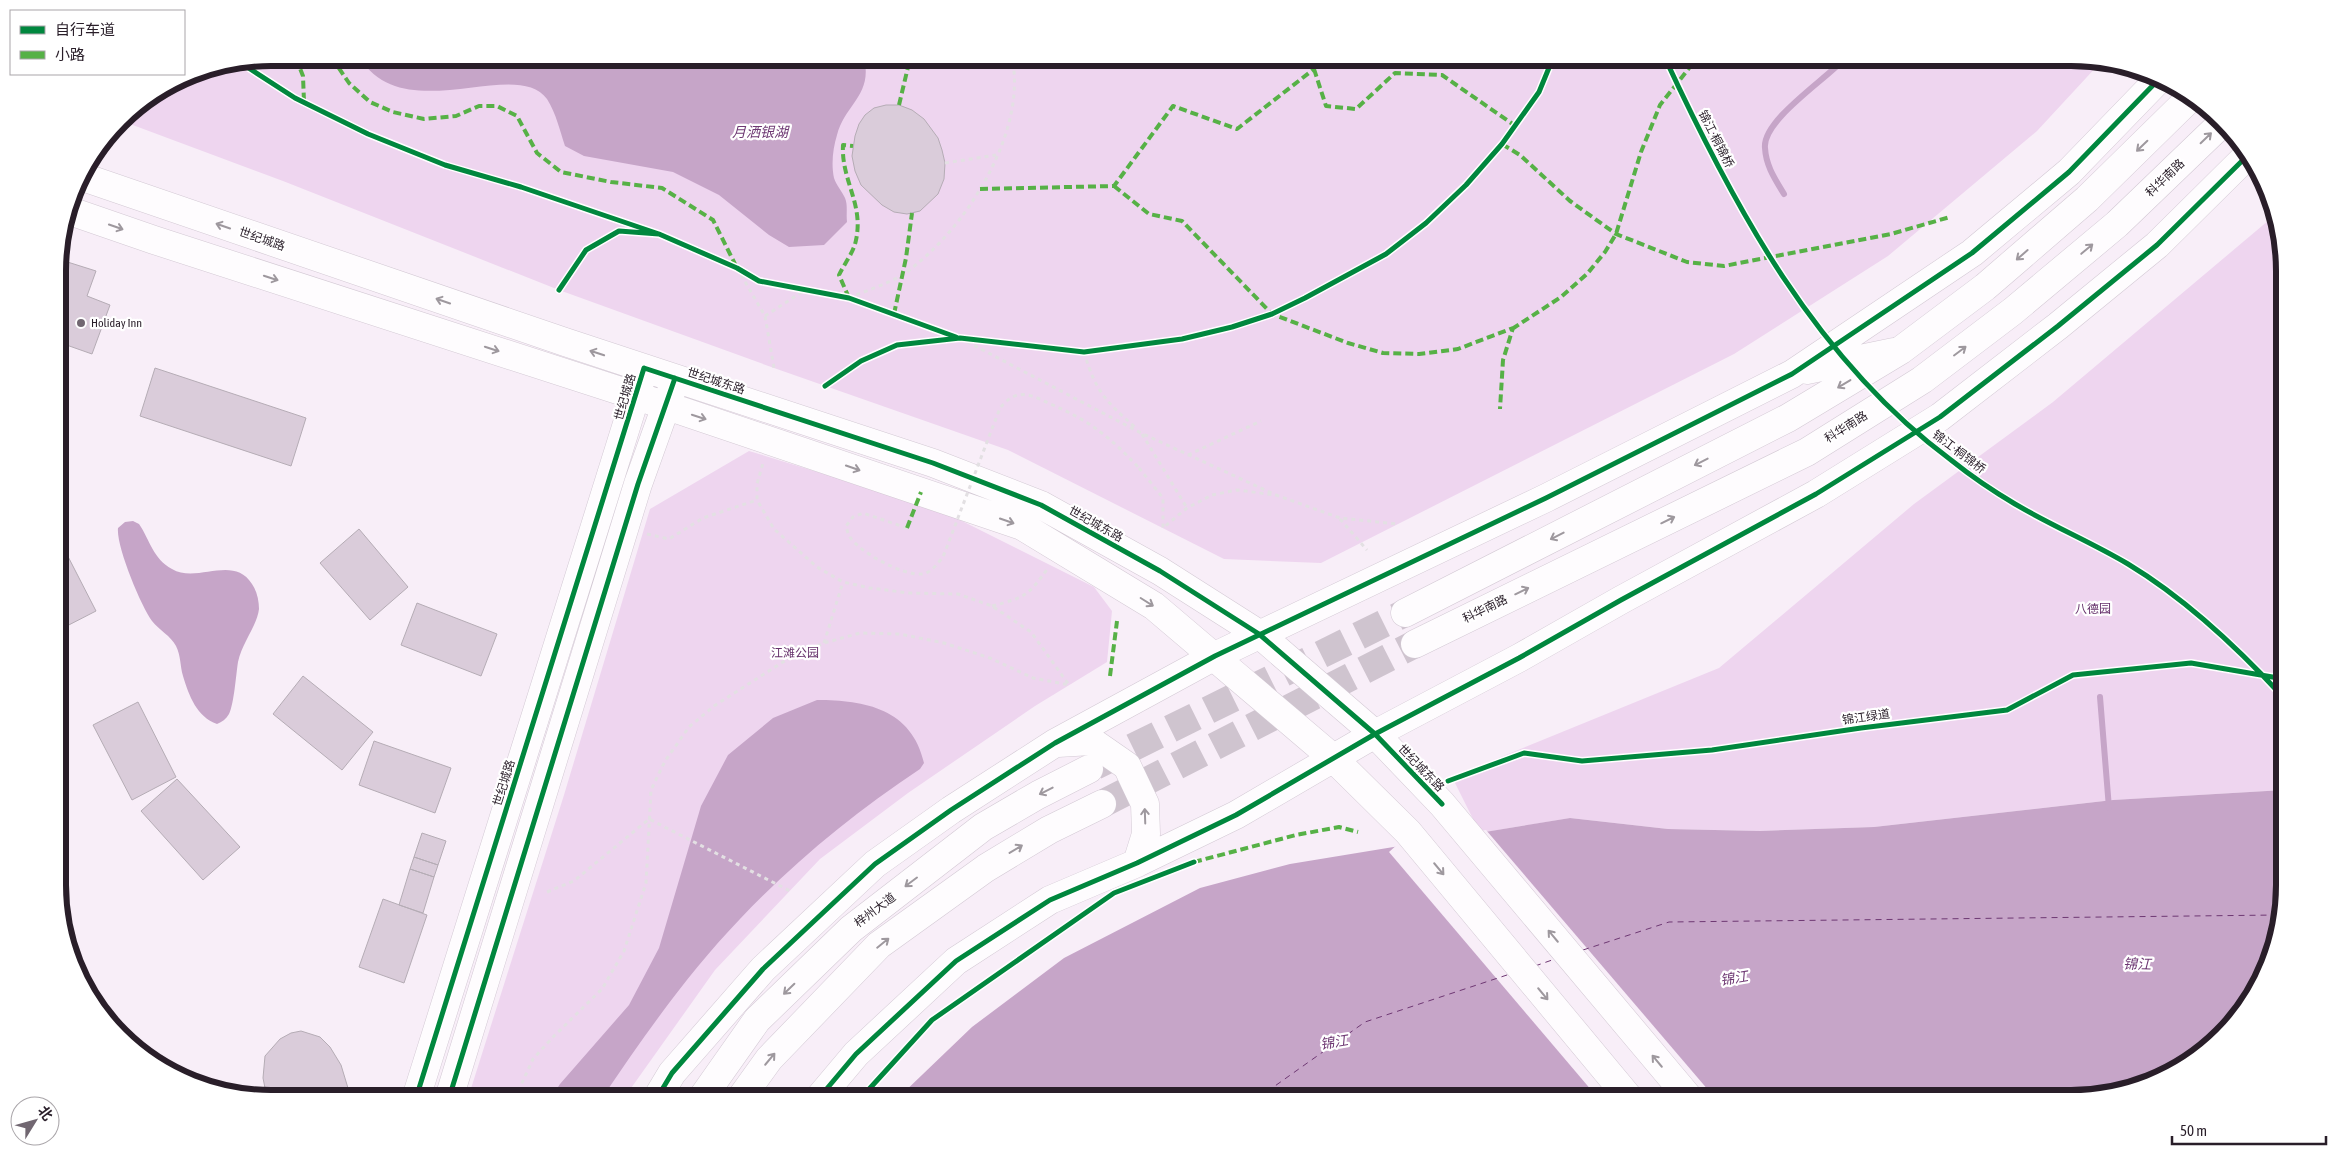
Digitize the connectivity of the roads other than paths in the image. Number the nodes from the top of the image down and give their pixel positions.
1 (2154, 84) edge
2 (2186, 102) edge
3 (2217, 128) edge
4 (2243, 160) edge
5 (88, 179) edge
6 (75, 213) edge
7 (1901, 350) junction
8 (644, 368) junction
9 (1792, 374) junction
10 (675, 378) junction
11 (636, 396) junction
12 (667, 406) junction
13 (1405, 613) tunnel mouth
14 (1259, 634) junction
15 (1415, 644) tunnel mouth
16 (1215, 656) junction
17 (1375, 734) junction
18 (1055, 743) junction
19 (1333, 758) junction
20 (1089, 769) tunnel mouth
21 (1102, 804) tunnel mouth
22 (1136, 863) junction
23 (419, 1090) edge
24 (451, 1090) edge
25 (662, 1090) edge
26 (708, 1090) edge
27 (747, 1090) edge
28 (826, 1090) edge
29 (1623, 1090) edge
30 (1682, 1090) edge

1 - 9 main road
2 -> 7 main road
15 -> 3 main road, 科华南路
4 - 17 main road
8 -> 5 main road, 世纪城路
6 -> 11 main road, 世纪城路
7 - 9 main road
7 -> 13 main road
8 - 10 main road, 世纪城路
8 - 11 main road, 世纪城路
9 - 14 main road
10 - 12 main road
10 - 14 main road, 世纪城东路
11 - 12 main road
11 - 23 main road, 世纪城路
12 -> 16 main road
12 - 24 main road
14 - 16 main road
14 - 17 main road, 世纪城东路
16 - 18 main road
16 - 19 main road
17 - 19 main road
30 -> 17 main road, 世纪城东路
22 -> 18 main road
18 - 25 main road
19 - 22 main road
19 -> 29 main road
20 -> 26 main road, 梓州大道
27 -> 21 main road
22 - 28 main road

